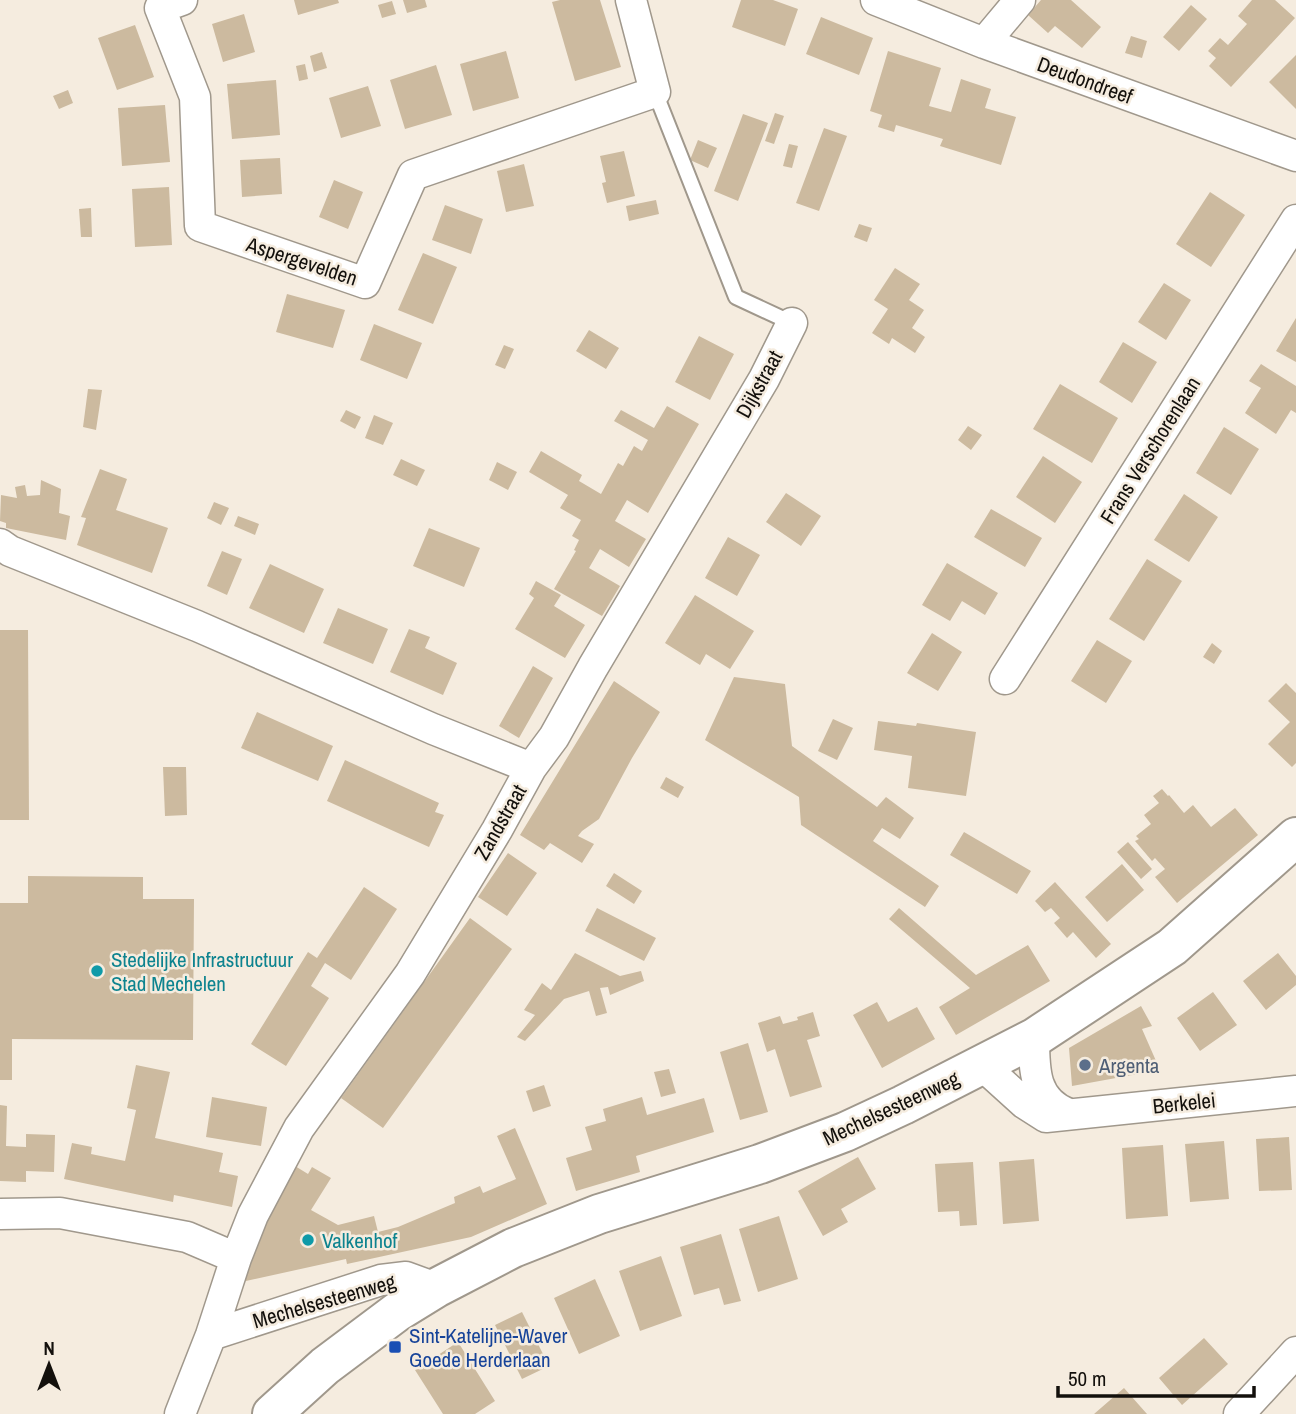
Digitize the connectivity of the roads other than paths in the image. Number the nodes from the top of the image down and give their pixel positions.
1 (182, 0) edge
2 (631, 0) edge
3 (876, 0) edge
4 (1020, 0) edge
5 (984, 43) junction
6 (655, 92) junction
7 (1296, 156) edge
8 (1296, 220) edge
9 (792, 323) joint
10 (0, 544) edge
11 (1005, 679) dead end
12 (531, 768) junction
13 (1296, 837) edge
14 (1034, 1038) junction
15 (982, 1065) junction
16 (1296, 1091) edge
17 (1072, 1115) junction
18 (0, 1214) edge
19 (236, 1258) junction
20 (436, 1288) junction
21 (211, 1335) junction
22 (1296, 1352) edge
23 (180, 1414) edge
24 (272, 1414) edge
25 (1239, 1414) edge

1 - 6 street, Aspergevelden
2 - 6 street, Dijkstraat
3 - 5 street, Deudondreef
4 - 5 street
5 - 7 street, Deudondreef
6 - 9 lane, Dijkstraat
8 - 11 street, Frans Verschorenlaan
9 - 12 street, Dijkstraat
10 - 12 street, Zandstraat
12 - 19 street, Zandstraat
13 - 14 main road, Mechelsesteenweg
14 - 15 main road, Mechelsesteenweg
14 - 17 street
15 - 17 street, Berkelei
15 - 20 main road, Mechelsesteenweg
16 - 17 street, Berkelei
18 - 19 street
19 - 21 street, Zandstraat
20 - 21 street, Mechelsesteenweg
20 - 24 main road, Mechelsesteenweg
21 - 23 street, Zandstraat
22 - 25 street

